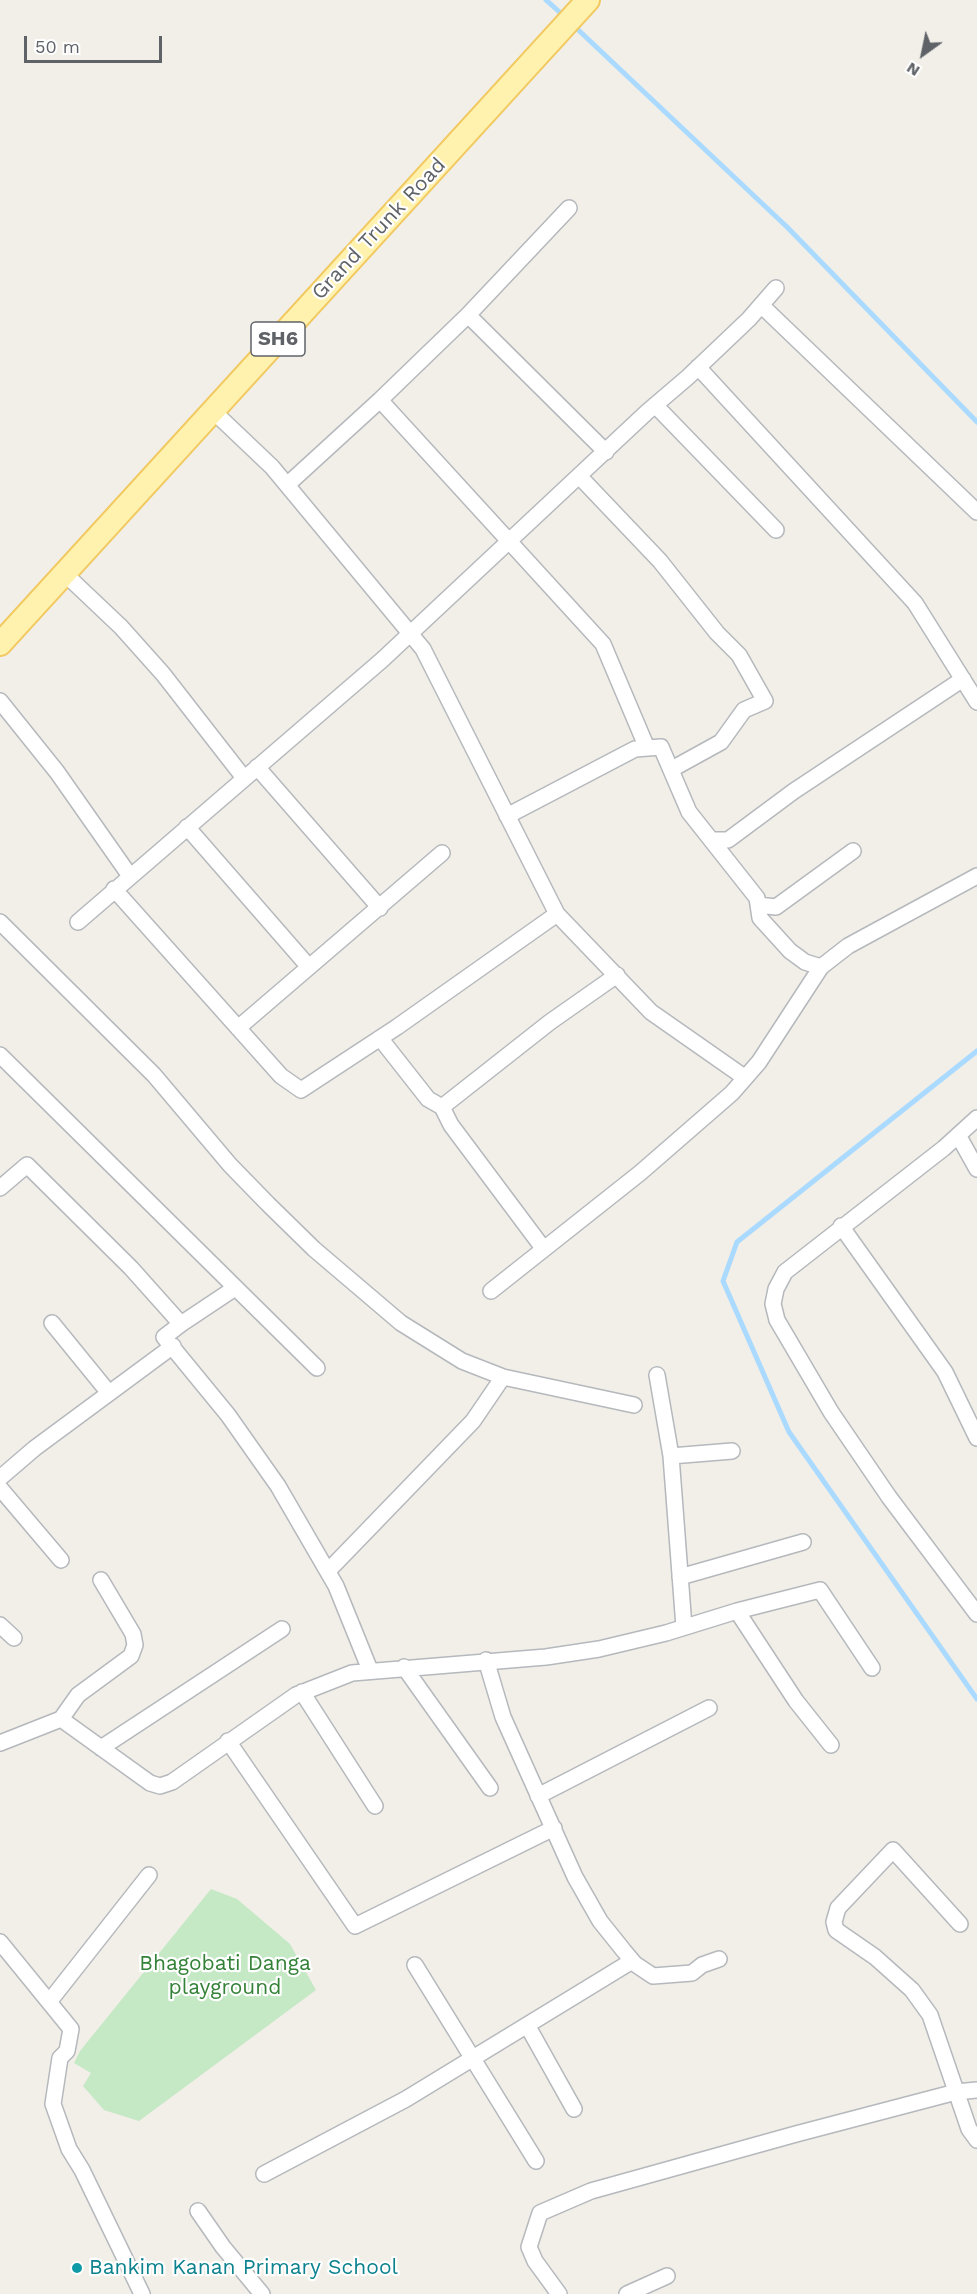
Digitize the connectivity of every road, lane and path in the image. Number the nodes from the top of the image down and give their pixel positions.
1 (583, 6) edge
2 (569, 208) dead end
3 (776, 288) dead end
4 (761, 305) junction
5 (468, 315) junction
6 (698, 367) junction
7 (380, 400) junction
8 (655, 405) junction
9 (212, 410) junction
10 (606, 452) junction
11 (580, 477) junction
12 (287, 485) junction
13 (977, 512) edge
14 (776, 530) dead end
15 (509, 541) junction
16 (64, 573) junction
17 (410, 633) junction
18 (0, 644) edge
19 (963, 679) junction
20 (0, 701) edge
21 (977, 702) edge
22 (647, 747) junction
23 (257, 767) junction
24 (672, 769) junction
25 (244, 778) junction
26 (507, 816) junction
27 (187, 827) junction
28 (711, 840) junction
29 (853, 851) dead end
30 (442, 852) dead end
31 (130, 876) junction
32 (977, 876) edge
33 (114, 889) junction
34 (758, 905) junction
35 (380, 908) junction
36 (557, 914) junction
37 (0, 922) edge
38 (78, 922) dead end
39 (309, 967) junction
40 (821, 967) junction
41 (617, 975) junction
42 (238, 1028) junction
43 (380, 1038) junction
44 (0, 1054) edge
45 (744, 1077) junction
46 (442, 1107) junction
47 (977, 1118) edge
48 (958, 1135) junction
49 (977, 1169) edge
50 (0, 1188) edge
51 (841, 1226) junction
52 (543, 1248) junction
53 (235, 1288) junction
54 (491, 1291) dead end
55 (52, 1323) dead end
56 (181, 1324) junction
57 (173, 1346) junction
58 (317, 1368) dead end
59 (657, 1375) dead end
60 (503, 1377) junction
61 (110, 1393) junction
62 (634, 1405) dead end
63 (977, 1438) edge
64 (732, 1451) dead end
65 (670, 1456) junction
66 (0, 1478) edge
67 (0, 1488) edge
68 (803, 1542) dead end
69 (61, 1560) dead end
70 (328, 1571) junction
71 (680, 1577) junction
72 (100, 1580) dead end
73 (737, 1611) junction
74 (977, 1614) edge
75 (0, 1625) edge
76 (684, 1627) junction
77 (282, 1629) dead end
78 (14, 1638) dead end
79 (486, 1660) junction
80 (404, 1667) junction
81 (872, 1668) dead end
82 (370, 1670) junction
83 (302, 1692) junction
84 (710, 1708) dead end
85 (61, 1719) junction
86 (228, 1741) junction
87 (0, 1743) edge
88 (831, 1745) dead end
89 (101, 1748) junction
90 (490, 1788) dead end
91 (538, 1796) junction
92 (375, 1806) dead end
93 (554, 1828) junction
94 (149, 1875) dead end
95 (960, 1924) dead end
96 (0, 1942) edge
97 (719, 1959) dead end
98 (632, 1961) junction
99 (415, 1965) dead end
100 (49, 2002) junction
101 (527, 2025) junction
102 (473, 2058) junction
103 (977, 2090) edge
104 (956, 2092) junction
105 (574, 2109) dead end
106 (977, 2140) edge
107 (536, 2161) dead end
108 (264, 2174) dead end
109 (198, 2211) dead end
110 (667, 2276) dead end
111 (142, 2294) edge
112 (262, 2294) edge
113 (559, 2294) edge
114 (627, 2294) edge

1 - 9 main road, Grand Trunk Road / SH6
2 - 5 street
3 - 4 street
4 - 6 street
4 - 13 street
5 - 7 street
5 - 10 street
6 - 8 street
6 - 19 street
7 - 12 street
7 - 15 street
8 - 10 street
8 - 14 street
9 - 12 street
9 - 16 main road, Grand Trunk Road / SH6
10 - 11 street
11 - 15 street
11 - 24 street
12 - 17 street
15 - 17 street
15 - 22 street
16 - 18 main road, Grand Trunk Road / SH6
16 - 25 street
17 - 23 street
17 - 26 street
19 - 21 street
19 - 28 street
20 - 31 street
22 - 24 street
22 - 26 street
23 - 25 street
23 - 35 street
24 - 28 street
25 - 27 street
26 - 36 street
27 - 31 street
27 - 39 street
28 - 34 street
29 - 34 street
30 - 35 street
31 - 33 street
32 - 40 street
33 - 38 street
33 - 42 street
34 - 40 street
35 - 39 street
36 - 41 street
36 - 43 street
37 - 60 street
39 - 42 street
40 - 45 street
41 - 45 street
41 - 46 street
42 - 43 street
43 - 46 street
44 - 53 street
45 - 52 street
46 - 52 street
47 - 48 street
48 - 49 street
48 - 51 street
50 - 56 street
51 - 63 street
51 - 74 street
52 - 54 street
53 - 56 street
53 - 58 street
55 - 61 street
56 - 57 street
57 - 61 street
57 - 70 street
59 - 65 street
60 - 62 street
60 - 70 street
61 - 66 street
64 - 65 street
65 - 71 street
67 - 69 street
68 - 71 street
70 - 82 street
71 - 76 street
72 - 85 street
73 - 76 street
73 - 81 street
73 - 88 street
75 - 78 street
76 - 79 street
77 - 89 street
79 - 80 street
79 - 91 street
80 - 82 street
80 - 90 street
82 - 83 street
83 - 86 street
83 - 92 street
84 - 91 street
85 - 87 street
85 - 89 street
86 - 89 street
86 - 93 street
91 - 93 street
93 - 98 street
94 - 100 street
95 - 104 street
96 - 100 street
97 - 98 street
98 - 101 street
99 - 102 street
100 - 111 street
101 - 102 street
101 - 105 street
102 - 107 street
102 - 108 street
103 - 104 street
104 - 106 street
104 - 113 street
109 - 112 street
110 - 114 street

